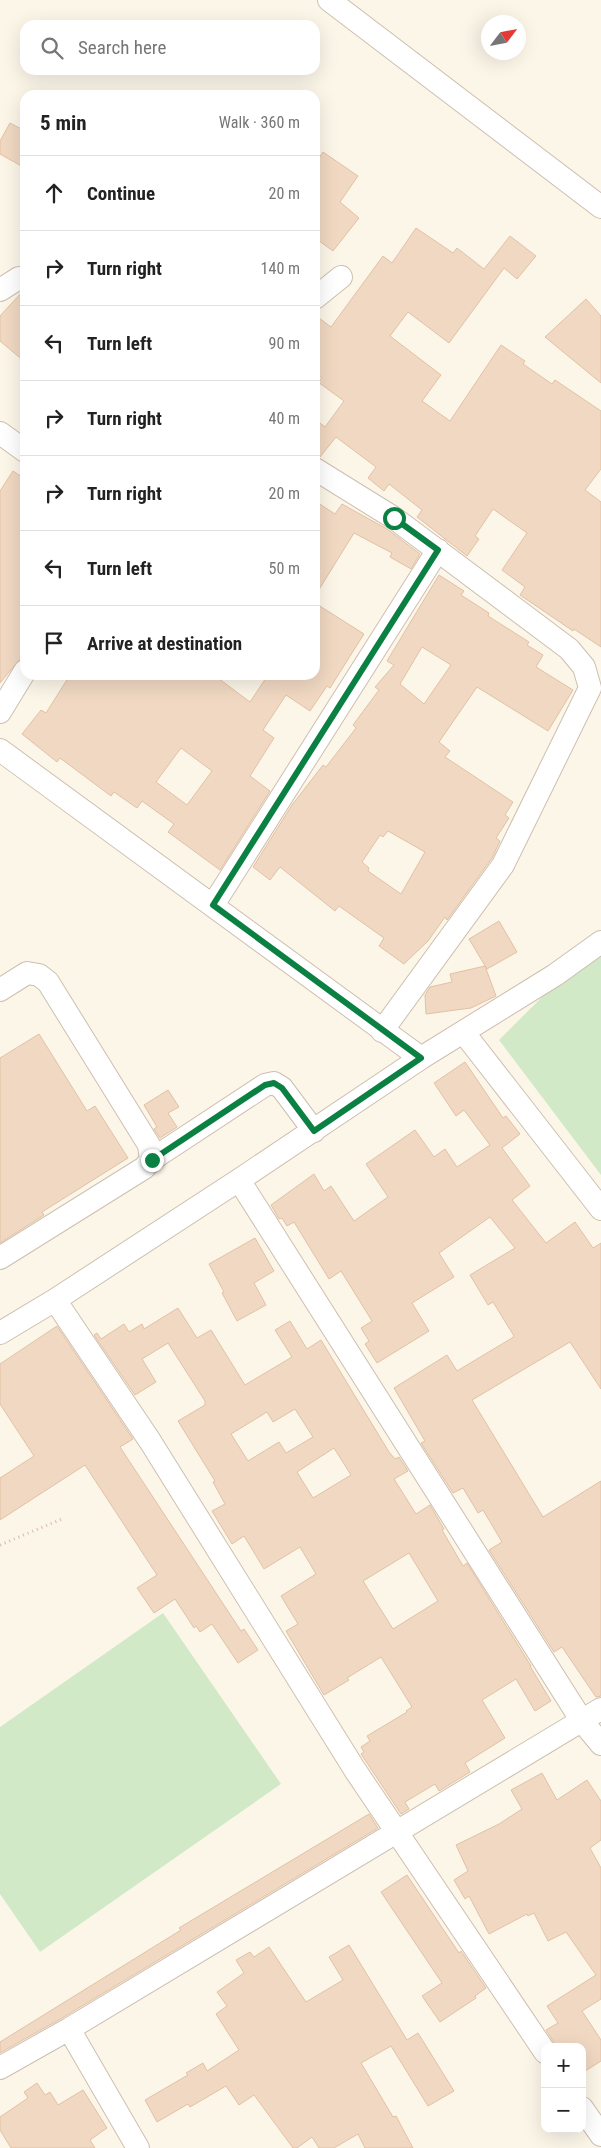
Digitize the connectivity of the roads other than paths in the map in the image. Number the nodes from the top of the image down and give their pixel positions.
1 (329, 0) edge
2 (601, 207) edge
3 (342, 277) dead end
4 (20, 278) edge
5 (0, 290) edge
6 (320, 294) edge
7 (0, 433) edge
8 (20, 447) edge
9 (320, 471) edge
10 (438, 550) junction
11 (20, 679) edge
12 (0, 712) edge
13 (0, 750) edge
14 (213, 905) junction
15 (601, 942) edge
16 (0, 990) edge
17 (382, 1031) junction
18 (464, 1033) junction
19 (421, 1058) junction
20 (314, 1131) junction
21 (152, 1160) junction
22 (239, 1180) junction
23 (601, 1210) edge
24 (0, 1258) edge
25 (55, 1300) junction
26 (0, 1333) edge
27 (601, 1709) edge
28 (582, 1721) junction
29 (601, 1744) edge
30 (397, 1832) junction
31 (69, 2030) junction
32 (541, 2046) edge
33 (0, 2068) edge
34 (586, 2114) edge
35 (601, 2136) edge
36 (138, 2148) edge

1 - 2 street
3 - 6 street
4 - 5 street
7 - 8 street
9 - 10 street
10 - 14 street
10 - 17 street
11 - 12 street
13 - 14 street
14 - 17 street
15 - 18 street
16 - 21 street
17 - 19 street
18 - 19 street
18 - 23 street
19 - 20 street
20 - 21 street
20 - 22 street
21 - 24 street
22 - 25 street
22 - 28 street
25 - 26 street
25 - 30 street
27 - 28 street
28 - 29 street
28 - 30 street
30 - 31 street
30 - 32 street
31 - 33 street
31 - 36 street
34 - 35 street

